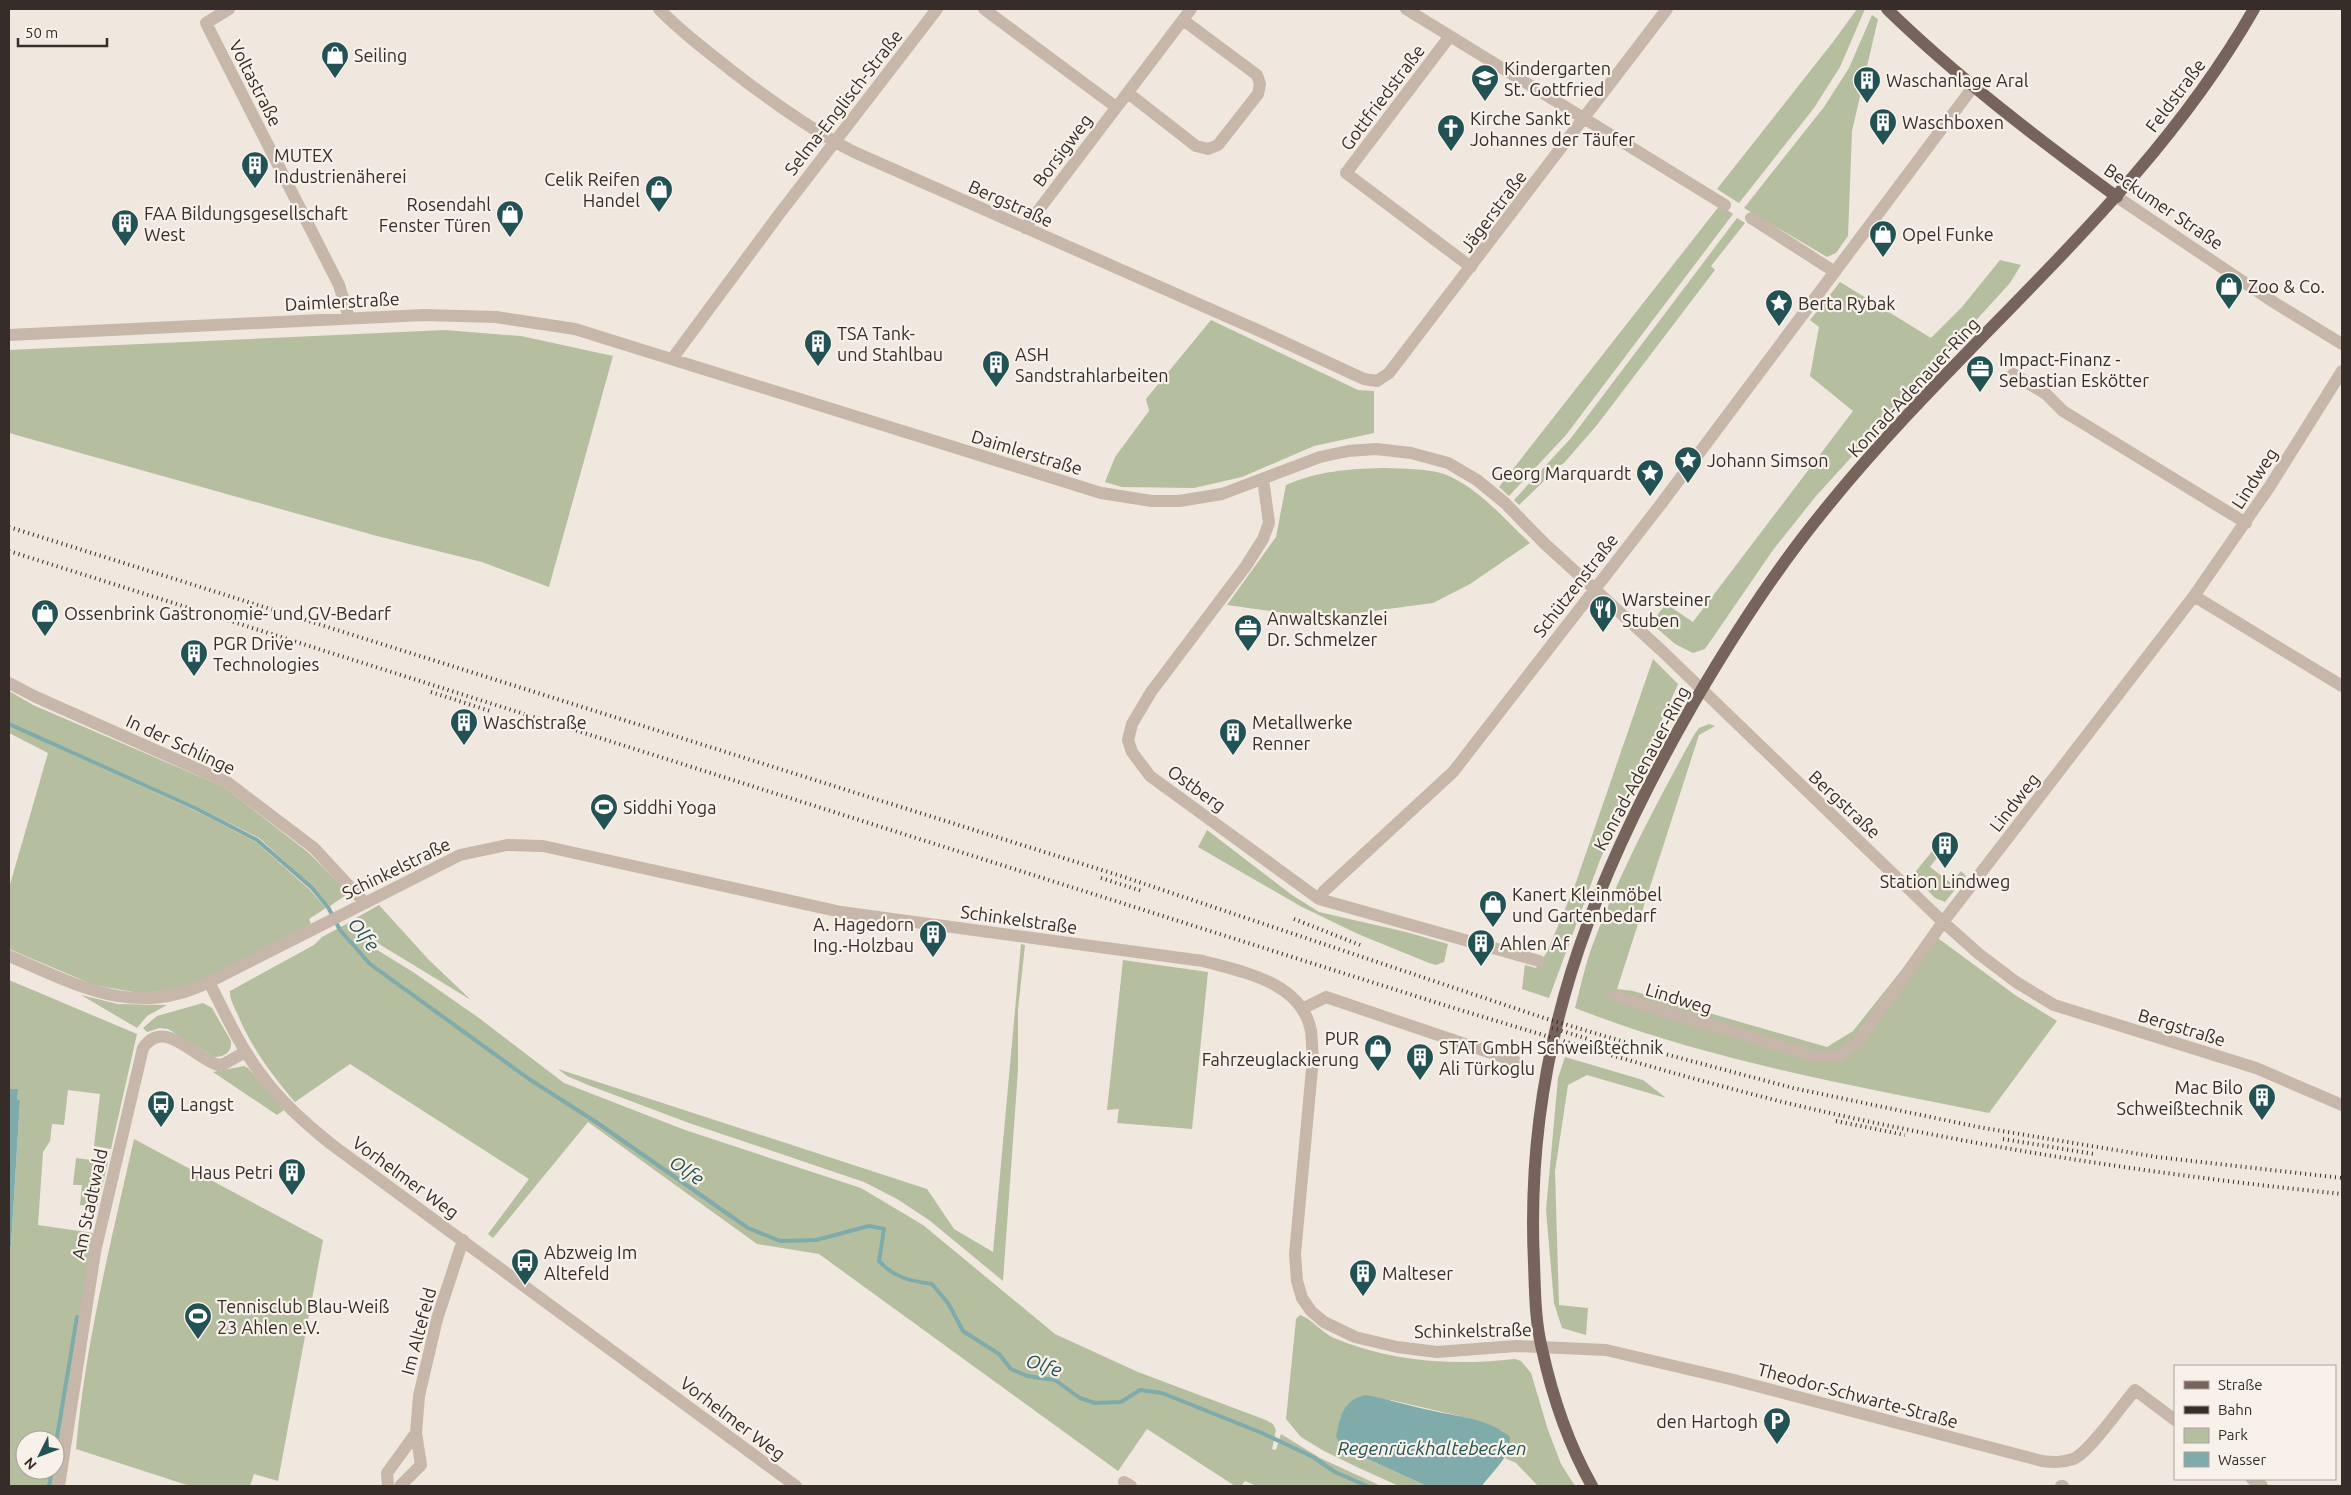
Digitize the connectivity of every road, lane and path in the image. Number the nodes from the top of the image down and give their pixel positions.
1 (229, 9) edge
2 (659, 9) edge
3 (937, 9) edge
4 (984, 9) edge
5 (1191, 9) edge
6 (1406, 9) edge
7 (1667, 9) edge
8 (1886, 9) edge
9 (2254, 9) edge
10 (1183, 20) junction
11 (1450, 36) junction
12 (1973, 87) junction
13 (1128, 93) junction
14 (1116, 108) junction
15 (1585, 118) junction
16 (836, 142) junction
17 (2116, 197) junction
18 (1725, 205) dead end
19 (1751, 218) dead end
20 (1025, 228) junction
21 (1472, 268) junction
22 (1835, 272) junction
23 (349, 318) junction
24 (9, 335) edge
25 (2342, 344) edge
26 (672, 359) junction
27 (2342, 371) edge
28 (2013, 374) dead end
29 (1377, 381) joint
30 (1376, 449) joint
31 (1263, 479) junction
32 (2246, 523) junction
33 (1594, 589) junction
34 (2194, 596) junction
35 (9, 683) edge
36 (2342, 686) edge
37 (1702, 690) junction
38 (1319, 899) junction
39 (365, 903) junction
40 (1943, 922) junction
41 (9, 956) edge
42 (1539, 961) dead end
43 (209, 982) junction
44 (1614, 996) dead end
45 (1302, 1009) junction
46 (245, 1052) junction
47 (1515, 1061) dead end
48 (2342, 1105) edge
49 (463, 1240) junction
50 (1541, 1347) junction
51 (2174, 1419) edge
52 (416, 1434) junction
53 (59, 1486) edge
54 (388, 1486) edge
55 (400, 1486) edge
56 (796, 1486) edge
57 (1592, 1486) edge

1 - 23 street, Voltastraße
2 - 16 street, Bergstraße
3 - 16 street, Selma-Englisch-Straße
4 - 14 street
5 - 10 street, Borsigweg
6 - 11 street
7 - 15 street, Jägerstraße
8 - 12 main road, Beckumer Straße
9 - 17 main road, Feldstraße
10 - 13 street, Borsigweg
10 - 13 street
11 - 15 street
11 - 21 street, Gottfriedstraße
12 - 17 main road, Beckumer Straße
12 - 22 street, Schützenstraße
13 - 14 street, Borsigweg
14 - 20 street, Borsigweg
15 - 18 street
15 - 21 street, Jägerstraße
16 - 20 street, Bergstraße
16 - 26 street, Selma-Englisch-Straße
17 - 25 street, Beckumer Straße
17 - 37 main road, Konrad-Adenauer-Ring
19 - 22 street
20 - 29 street, Bergstraße
21 - 29 street, Jägerstraße
22 - 33 street, Schützenstraße
23 - 24 street, Daimlerstraße
23 - 26 street, Daimlerstraße
26 - 31 street, Daimlerstraße
27 - 32 street, Lindweg
28 - 32 street
30 - 31 street, Daimlerstraße
30 - 33 street, Bergstraße
31 - 38 street, Ostberg
32 - 34 street, Lindweg
33 - 37 street, Bergstraße
33 - 38 street, Schützenstraße
34 - 36 street
34 - 40 street, Lindweg
35 - 39 street, In der Schlinge
37 - 40 street, Bergstraße
37 - 50 main road, Konrad-Adenauer-Ring
38 - 42 street, Ostberg
39 - 43 street, Schinkelstraße
39 - 45 street, Schinkelstraße
40 - 44 street, Lindweg
40 - 48 street, Bergstraße
41 - 43 street
43 - 46 street, Vorhelmer Weg
45 - 47 street
45 - 50 street, Schinkelstraße
46 - 49 street, Vorhelmer Weg
46 - 53 street, Am Stadtwald
49 - 52 street, Im Altefeld
49 - 56 street, Vorhelmer Weg
50 - 51 street, Theodor-Schwarte-Straße
50 - 57 main road, Konrad-Adenauer-Ring
52 - 54 street
52 - 55 street, Im Altefeld

